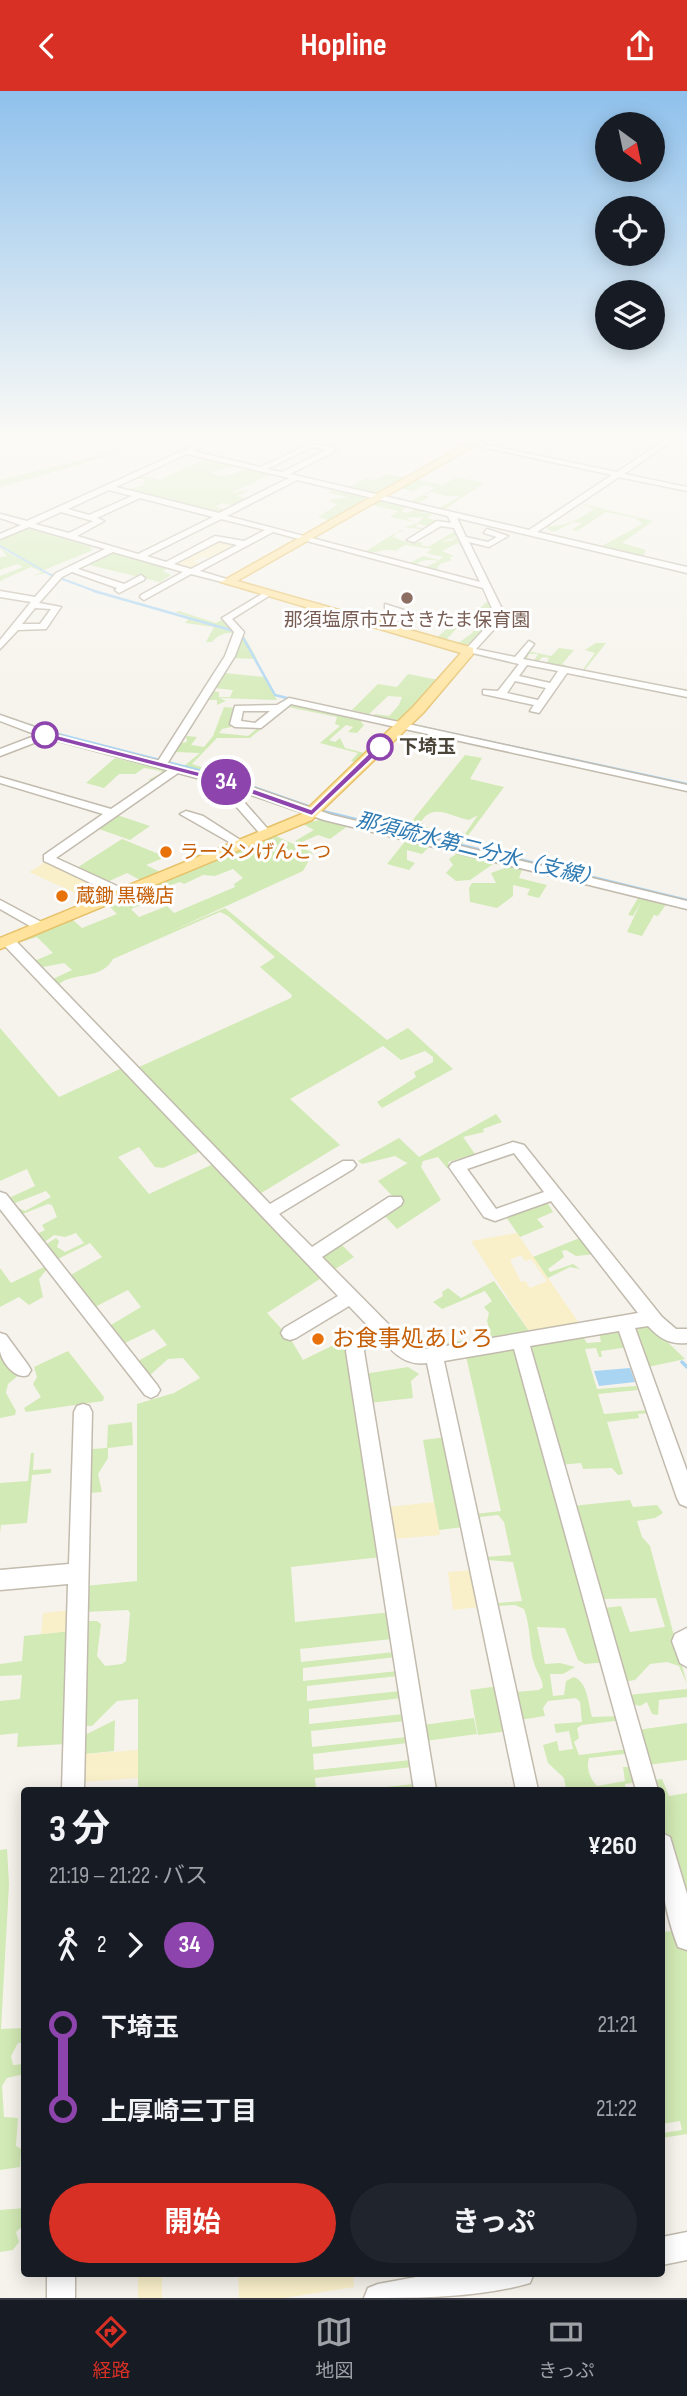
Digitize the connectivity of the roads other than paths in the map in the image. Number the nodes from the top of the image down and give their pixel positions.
1 (65, 536) edge
2 (180, 536) edge
3 (260, 536) edge
4 (294, 536) edge
5 (310, 536) edge
6 (418, 536) edge
7 (504, 536) edge
8 (544, 536) edge
9 (68, 537) joint
10 (462, 538) joint
11 (305, 539) junction
12 (411, 540) dead end
13 (245, 544) junction
14 (112, 549) junction
15 (138, 557) junction
16 (166, 565) junction
17 (71, 569) junction
18 (687, 570) edge
19 (191, 572) junction
20 (141, 578) dead end
21 (227, 582) junction
22 (484, 586) junction
23 (0, 594) edge
24 (268, 594) junction
25 (144, 597) dead end
26 (36, 602) junction
27 (388, 606) dead end
28 (17, 627) junction
29 (384, 627) junction
30 (529, 644) dead end
31 (0, 646) edge
32 (469, 651) junction
33 (521, 661) junction
34 (564, 670) junction
35 (513, 678) junction
36 (552, 686) junction
37 (486, 692) dead end
38 (687, 694) edge
39 (500, 695) junction
40 (277, 708) dead end
41 (0, 718) edge
42 (401, 726) junction
43 (45, 735) junction
44 (0, 753) edge
45 (161, 765) junction
46 (178, 768) junction
47 (0, 781) edge
48 (233, 784) junction
49 (687, 788) edge
50 (312, 813) junction
51 (114, 814) junction
52 (186, 814) dead end
53 (267, 835) junction
54 (242, 845) junction
55 (124, 894) junction
56 (0, 904) edge
57 (687, 905) edge
58 (41, 927) junction
59 (4, 943) edge
60 (348, 1165) dead end
61 (554, 1194) junction
62 (0, 1198) edge
63 (395, 1201) dead end
64 (268, 1212) junction
65 (311, 1256) junction
66 (350, 1297) junction
67 (652, 1318) junction
68 (625, 1323) junction
69 (381, 1329) junction
70 (290, 1333) dead end
71 (687, 1336) edge
72 (0, 1340) edge
73 (520, 1340) junction
74 (434, 1355) junction
75 (22, 1370) dead end
76 (151, 1390) dead end
77 (83, 1412) dead end
78 (687, 1498) edge
79 (79, 1573) junction
80 (0, 1580) edge
81 (687, 1638) edge
82 (687, 1656) edge
83 (73, 1787) edge
84 (425, 1787) edge
85 (526, 1787) edge
86 (646, 1787) edge
87 (665, 1856) edge
88 (687, 1938) edge
89 (687, 2246) edge
90 (665, 2250) edge
91 (61, 2277) edge
92 (495, 2277) edge
93 (419, 2294) edge
94 (61, 2298) edge
95 (378, 2298) edge

1 - 9 street
2 - 15 street
3 - 13 street
4 - 11 street
5 - 11 main road
6 - 12 street
7 - 10 street
8 - 18 street
9 - 14 street
10 - 22 street
11 - 21 main road
11 - 22 street
13 - 16 street
13 - 19 street
14 - 15 street
14 - 17 street
15 - 16 street
16 - 19 street
17 - 20 street
17 - 26 street
19 - 21 street
19 - 25 street
21 - 24 main road
22 - 32 street
23 - 26 street
24 - 29 main road
24 - 45 street
26 - 28 street
26 - 28 street
27 - 29 street
28 - 31 street
29 - 32 main road
30 - 33 street
32 - 33 street
32 - 42 main road
33 - 34 street
33 - 35 street
34 - 36 street
34 - 38 street
35 - 36 street
35 - 39 street
36 - 39 street
37 - 39 street
40 - 42 street
41 - 43 street
42 - 49 street
42 - 50 main road
43 - 44 street
43 - 45 street
45 - 46 street
46 - 48 street
46 - 51 street
47 - 51 street
48 - 50 street
48 - 53 street
50 - 53 main road
50 - 57 street
51 - 55 street
52 - 54 street
53 - 54 main road
54 - 55 main road
55 - 58 main road
56 - 58 street
58 - 59 main road
59 - 64 street
60 - 64 street
61 - 61 street
61 - 67 street
62 - 76 street
63 - 65 street
64 - 65 street
65 - 66 street
66 - 69 street
66 - 70 street
67 - 68 street
67 - 71 street
68 - 73 street
68 - 78 street
69 - 74 street
69 - 84 street
72 - 75 street
73 - 74 street
73 - 86 street
74 - 85 street
77 - 79 street
79 - 80 street
79 - 83 street
81 - 82 street
87 - 88 street
89 - 90 street
91 - 94 street
92 - 93 street
93 - 95 street

